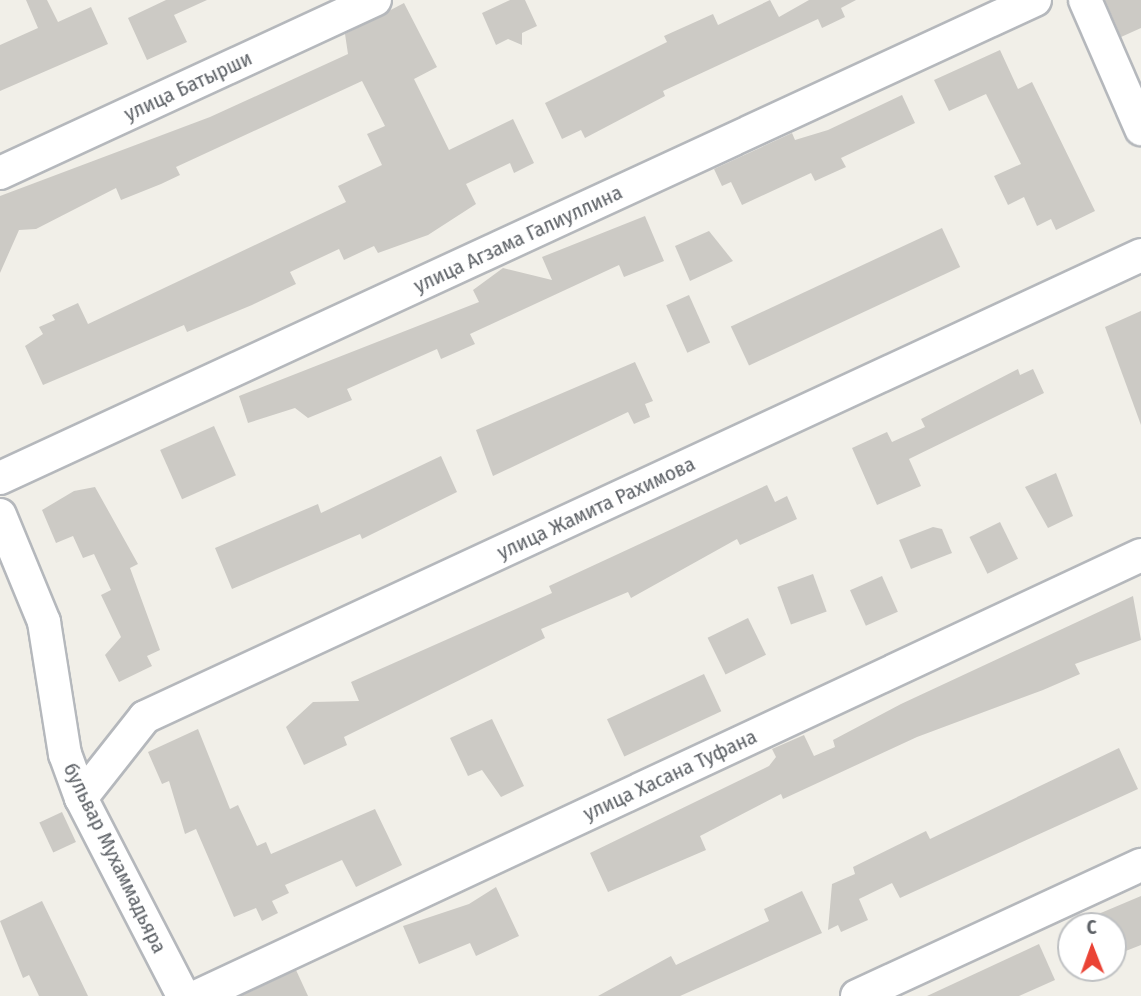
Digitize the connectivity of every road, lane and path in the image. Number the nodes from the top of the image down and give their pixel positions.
1 (375, 0) edge
2 (1035, 0) edge
3 (1085, 0) edge
4 (1141, 129) edge
5 (0, 173) edge
6 (1141, 254) edge
7 (0, 478) edge
8 (0, 515) edge
9 (1141, 555) edge
10 (81, 798) junction
11 (1141, 865) edge
12 (183, 996) edge
13 (198, 996) edge
14 (857, 996) edge

1 - 5 street, улица Батырши
2 - 7 street, улица Агзама Галиуллина
3 - 4 street
6 - 10 street, улица Жамита Рахимова
8 - 10 street, бульвар Мухаммадьяра
9 - 13 street, улица Хасана Туфана
10 - 12 street, бульвар Мухаммадьяра
11 - 14 street

